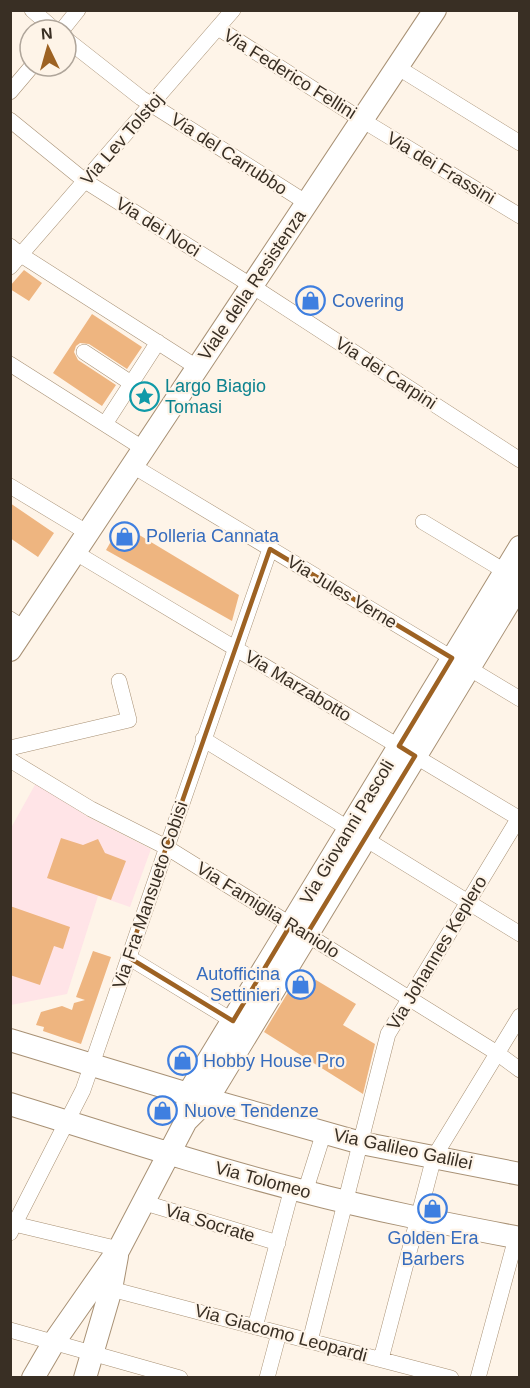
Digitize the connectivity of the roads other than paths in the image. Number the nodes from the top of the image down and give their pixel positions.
1 (233, 10) edge
2 (435, 10) edge
3 (218, 28) junction
4 (78, 48) edge
5 (397, 67) junction
6 (22, 78) edge
7 (10, 92) edge
8 (151, 104) junction
9 (10, 120) edge
10 (362, 120) junction
11 (519, 143) edge
12 (85, 181) junction
13 (307, 203) junction
14 (519, 216) edge
15 (16, 250) edge
16 (10, 267) edge
17 (252, 286) junction
18 (158, 342) junction
19 (84, 352) dead end
20 (10, 364) edge
21 (198, 368) junction
22 (131, 383) junction
23 (105, 424) junction
24 (138, 458) junction
25 (519, 460) edge
26 (10, 486) edge
27 (423, 522) dead end
28 (88, 533) junction
29 (519, 547) edge
30 (270, 549) junction
31 (76, 553) junction
32 (515, 578) edge
33 (18, 624) edge
34 (235, 648) junction
35 (10, 650) edge
36 (460, 663) junction
37 (119, 681) dead end
38 (519, 699) edge
39 (203, 740) junction
40 (10, 748) edge
41 (407, 751) junction
42 (10, 760) edge
43 (519, 818) edge
44 (357, 834) junction
45 (166, 847) junction
46 (467, 903) junction
47 (299, 929) junction
48 (519, 934) edge
49 (128, 957) junction
50 (409, 999) junction
51 (519, 1016) edge
52 (233, 1021) junction
53 (10, 1040) edge
54 (496, 1053) junction
55 (91, 1065) junction
56 (519, 1070) edge
57 (198, 1097) junction
58 (10, 1104) edge
59 (68, 1122) junction
60 (324, 1132) junction
61 (361, 1143) junction
62 (168, 1154) junction
63 (434, 1157) junction
64 (519, 1174) edge
65 (299, 1190) junction
66 (346, 1201) junction
67 (142, 1202) junction
68 (418, 1219) junction
69 (12, 1227) edge
70 (518, 1238) edge
71 (278, 1243) junction
72 (119, 1249) junction
73 (108, 1299) junction
74 (80, 1304) junction
75 (255, 1327) junction
76 (10, 1330) edge
77 (279, 1333) junction
78 (310, 1341) junction
79 (54, 1342) junction
80 (93, 1353) junction
81 (381, 1359) junction
82 (33, 1377) edge
83 (85, 1377) edge
84 (180, 1377) edge
85 (267, 1377) edge
86 (451, 1377) edge
87 (478, 1377) edge

1 - 3 street, Via Lev Tolstoj
2 - 5 street, Viale della Resistenza
3 - 8 street, Via Lev Tolstoj
3 - 10 street, Via Federico Fellini
4 - 8 street, Via del Carrubbo
5 - 10 street, Viale della Resistenza
5 - 11 street
6 - 7 street
8 - 12 street, Via Lev Tolstoj
8 - 13 street, Via del Carrubbo
9 - 12 street, Via dei Noci
10 - 13 street, Viale della Resistenza
10 - 14 street, Via dei Frassini
12 - 15 street, Via Lev Tolstoj
12 - 17 street, Via dei Noci
13 - 17 street, Viale della Resistenza
15 - 16 street, Via Lev Tolstoj
15 - 18 street
17 - 21 street, Viale della Resistenza
17 - 25 street, Via dei Carpini
18 - 21 street
18 - 22 street
19 - 22 street
20 - 23 street, Via Jules Verne
21 - 24 street, Viale della Resistenza
22 - 23 street
23 - 24 street, Via Jules Verne
24 - 28 street, Viale della Resistenza
24 - 30 street, Via Jules Verne
26 - 28 street
27 - 32 street
28 - 31 street, Viale della Resistenza
29 - 32 street, Via Giovanni Pascoli
30 - 34 street, Via Fra Mansueto Cobisi
30 - 36 street, Via Jules Verne
31 - 33 street, Viale della Resistenza
31 - 34 street, Via Marzabotto
32 - 36 street, Via Giovanni Pascoli
33 - 35 street, Viale della Resistenza
34 - 39 street, Via Fra Mansueto Cobisi
34 - 41 street, Via Marzabotto
36 - 38 street, Via Jules Verne
36 - 41 street, Via Giovanni Pascoli
37 - 40 street
39 - 44 street
39 - 45 street, Via Fra Mansueto Cobisi
41 - 43 street, Via Marzabotto
41 - 44 street, Via Giovanni Pascoli
42 - 45 street, Via Famiglia Raniolo
43 - 46 street, Via Johannes Keplero
44 - 46 street
44 - 47 street, Via Giovanni Pascoli
45 - 47 street, Via Famiglia Raniolo
45 - 49 street, Via Fra Mansueto Cobisi
46 - 48 street
46 - 50 street, Via Johannes Keplero
47 - 50 street, Via Famiglia Raniolo
47 - 52 street, Via Giovanni Pascoli
47 - 57 street, Via Giovanni Pascoli
49 - 52 street
49 - 55 street, Via Fra Mansueto Cobisi
50 - 54 street, Via Famiglia Raniolo
50 - 61 street, Via Johannes Keplero
51 - 54 street
52 - 57 street, Via Giovanni Pascoli
53 - 55 street, Via Galileo Galilei
54 - 56 street, Via Famiglia Raniolo
54 - 63 street
55 - 57 street, Via Galileo Galilei
55 - 59 street, Via Fra Mansueto Cobisi
57 - 60 street, Via Galileo Galilei
57 - 62 street, Via Giovanni Pascoli
58 - 59 street, Via Tolomeo
59 - 62 street, Via Tolomeo
59 - 69 street, Via Fra Mansueto Cobisi
60 - 61 street, Via Galileo Galilei
60 - 65 street
61 - 63 street, Via Galileo Galilei
61 - 66 street, Via Johannes Keplero
62 - 65 street, Via Tolomeo
62 - 67 street, Via Giovanni Pascoli
63 - 64 street, Via Galileo Galilei
63 - 68 street
65 - 66 street, Via Tolomeo
65 - 71 street
66 - 68 street, Via Tolomeo
66 - 78 street, Via Johannes Keplero
67 - 71 street, Via Socrate
67 - 72 street, Via Giovanni Pascoli
68 - 70 street, Via Tolomeo
68 - 81 street
69 - 72 street
70 - 87 street
71 - 75 street
72 - 73 street
72 - 74 street, Via Giovanni Pascoli
73 - 74 street, Via Giacomo Leopardi
73 - 75 street, Via Giacomo Leopardi
73 - 80 street
74 - 79 street, Via Giovanni Pascoli
75 - 77 street, Via Giacomo Leopardi
76 - 79 street
77 - 78 street, Via Giacomo Leopardi
77 - 85 street
78 - 81 street, Via Giacomo Leopardi
79 - 80 street
79 - 82 street, Via Giovanni Pascoli
80 - 83 street
80 - 84 street
81 - 86 street, Via Giacomo Leopardi

